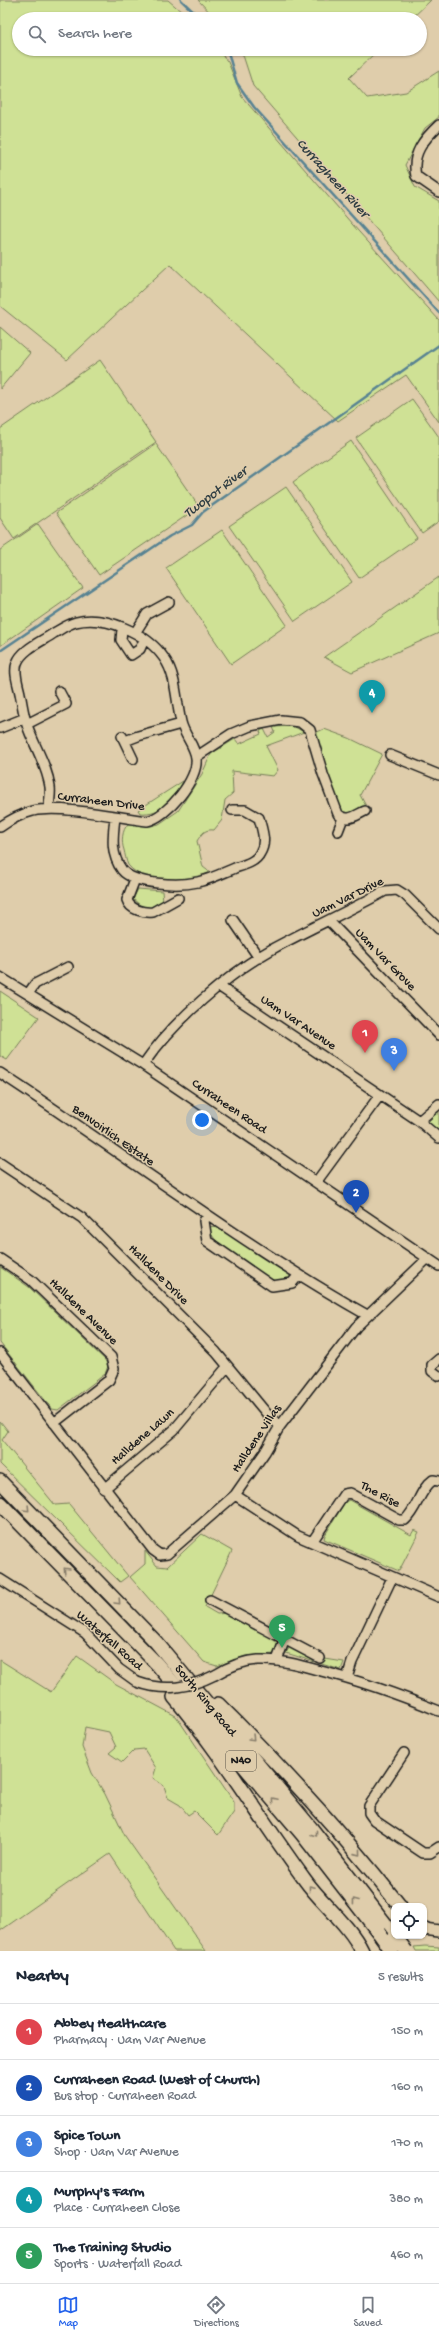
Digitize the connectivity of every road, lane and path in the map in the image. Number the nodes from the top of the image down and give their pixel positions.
1 (439, 125) edge
2 (439, 192) edge
3 (169, 602) dead end
4 (122, 629) junction
5 (135, 633) junction
6 (144, 640) junction
7 (59, 691) dead end
8 (26, 721) junction
9 (181, 724) junction
10 (0, 728) edge
11 (390, 755) dead end
12 (196, 757) junction
13 (133, 759) dead end
14 (439, 775) edge
15 (49, 809) junction
16 (232, 810) dead end
17 (365, 811) dead end
18 (115, 817) junction
19 (343, 818) junction
20 (0, 828) edge
21 (338, 832) dead end
22 (135, 879) junction
23 (178, 898) dead end
24 (233, 920) dead end
25 (329, 921) junction
26 (439, 929) edge
27 (260, 958) junction
28 (68, 967) dead end
29 (0, 977) edge
30 (220, 987) junction
31 (28, 994) junction
32 (439, 1035) edge
33 (143, 1065) junction
34 (2, 1075) edge
35 (380, 1095) junction
36 (439, 1104) edge
37 (419, 1121) junction
38 (439, 1138) edge
39 (0, 1164) edge
40 (317, 1181) junction
41 (207, 1216) junction
42 (428, 1258) junction
43 (0, 1259) edge
44 (439, 1266) edge
45 (298, 1276) junction
46 (367, 1315) junction
47 (0, 1353) edge
48 (439, 1359) edge
49 (227, 1367) junction
50 (439, 1376) edge
51 (54, 1423) junction
52 (280, 1426) junction
53 (0, 1481) edge
54 (439, 1482) edge
55 (104, 1489) junction
56 (235, 1495) junction
57 (0, 1503) edge
58 (312, 1542) junction
59 (392, 1578) junction
60 (0, 1579) edge
61 (439, 1597) edge
62 (92, 1598) junction
63 (210, 1600) dead end
64 (285, 1639) junction
65 (156, 1642) junction
66 (320, 1658) dead end
67 (278, 1660) junction
68 (348, 1678) junction
69 (439, 1711) edge
70 (404, 1753) dead end
71 (439, 1847) edge
72 (398, 1903) edge
73 (427, 1929) edge
74 (439, 1931) edge
75 (389, 1933) edge
76 (396, 1939) edge
77 (362, 1951) edge
78 (382, 1951) edge
79 (392, 1951) edge
80 (406, 1951) edge

1 - 2 street
3 - 5 street
4 - 5 street, Curraheen Drive
4 - 6 street
4 - 8 street, Curraheen Drive
5 - 6 street, Curraheen Drive
6 - 9 street, Curraheen Drive
7 - 8 street
8 - 10 street
8 - 15 street, Curraheen Drive
9 - 12 street, Curraheen Drive
9 - 13 street
11 - 14 street
12 - 18 street, Curraheen Drive
12 - 19 street
15 - 18 street, Curraheen Drive
15 - 20 street, Curraheen Drive
16 - 22 street
17 - 19 street
18 - 22 street
19 - 21 street
22 - 23 street
24 - 27 street
25 - 26 street, Uam Var Drive
25 - 27 street, Uam Var Drive
25 - 32 street, Uam Var Grove
27 - 30 street, Uam Var Drive
28 - 31 street
29 - 31 street, Curraheen Road
30 - 33 street, Uam Var Drive
30 - 35 street, Uam Var Avenue
31 - 33 street, Curraheen Road
33 - 40 street, Curraheen Road
34 - 41 street, Benvoirlich Estate
35 - 37 street, Uam Var Avenue
35 - 40 street
36 - 37 street
37 - 38 street, Uam Var Avenue
39 - 49 street, Halldene Drive
40 - 42 street, Curraheen Road
41 - 45 street, Benvoirlich Estate
41 - 45 street
42 - 44 street, Curraheen Road
42 - 46 street, Halldene Villas
43 - 51 street, Halldene Avenue
45 - 46 street, Benvoirlich Estate
46 - 52 street, Halldene Villas
47 - 51 street
48 - 50 street
49 - 52 street, Halldene Drive
49 - 55 street, Halldene Lawn
51 - 55 street
52 - 56 street, Halldene Villas
53 -> 65 highway, South Ring Road / N40
54 - 58 street, The Rise
55 - 56 street, Halldene Villas
56 - 58 street
62 -> 57 highway, South Ring Road / N40
58 - 59 street
59 - 61 street
59 - 68 street
60 - 67 street, Waterfall Road, bridge
75 -> 62 highway, South Ring Road / N40
77 -> 62 highway
63 - 64 street
64 - 66 street
64 - 67 street
65 -> 72 highway
65 -> 75 highway, South Ring Road / N40
67 - 68 street, Waterfall Road
68 - 69 street, Waterfall Road
70 - 71 street
73 - 74 main road
75 - 79 highway, South Ring Road / N40, bridge
75 - 80 highway, South Ring Road / N40, bridge
76 - 78 main road

